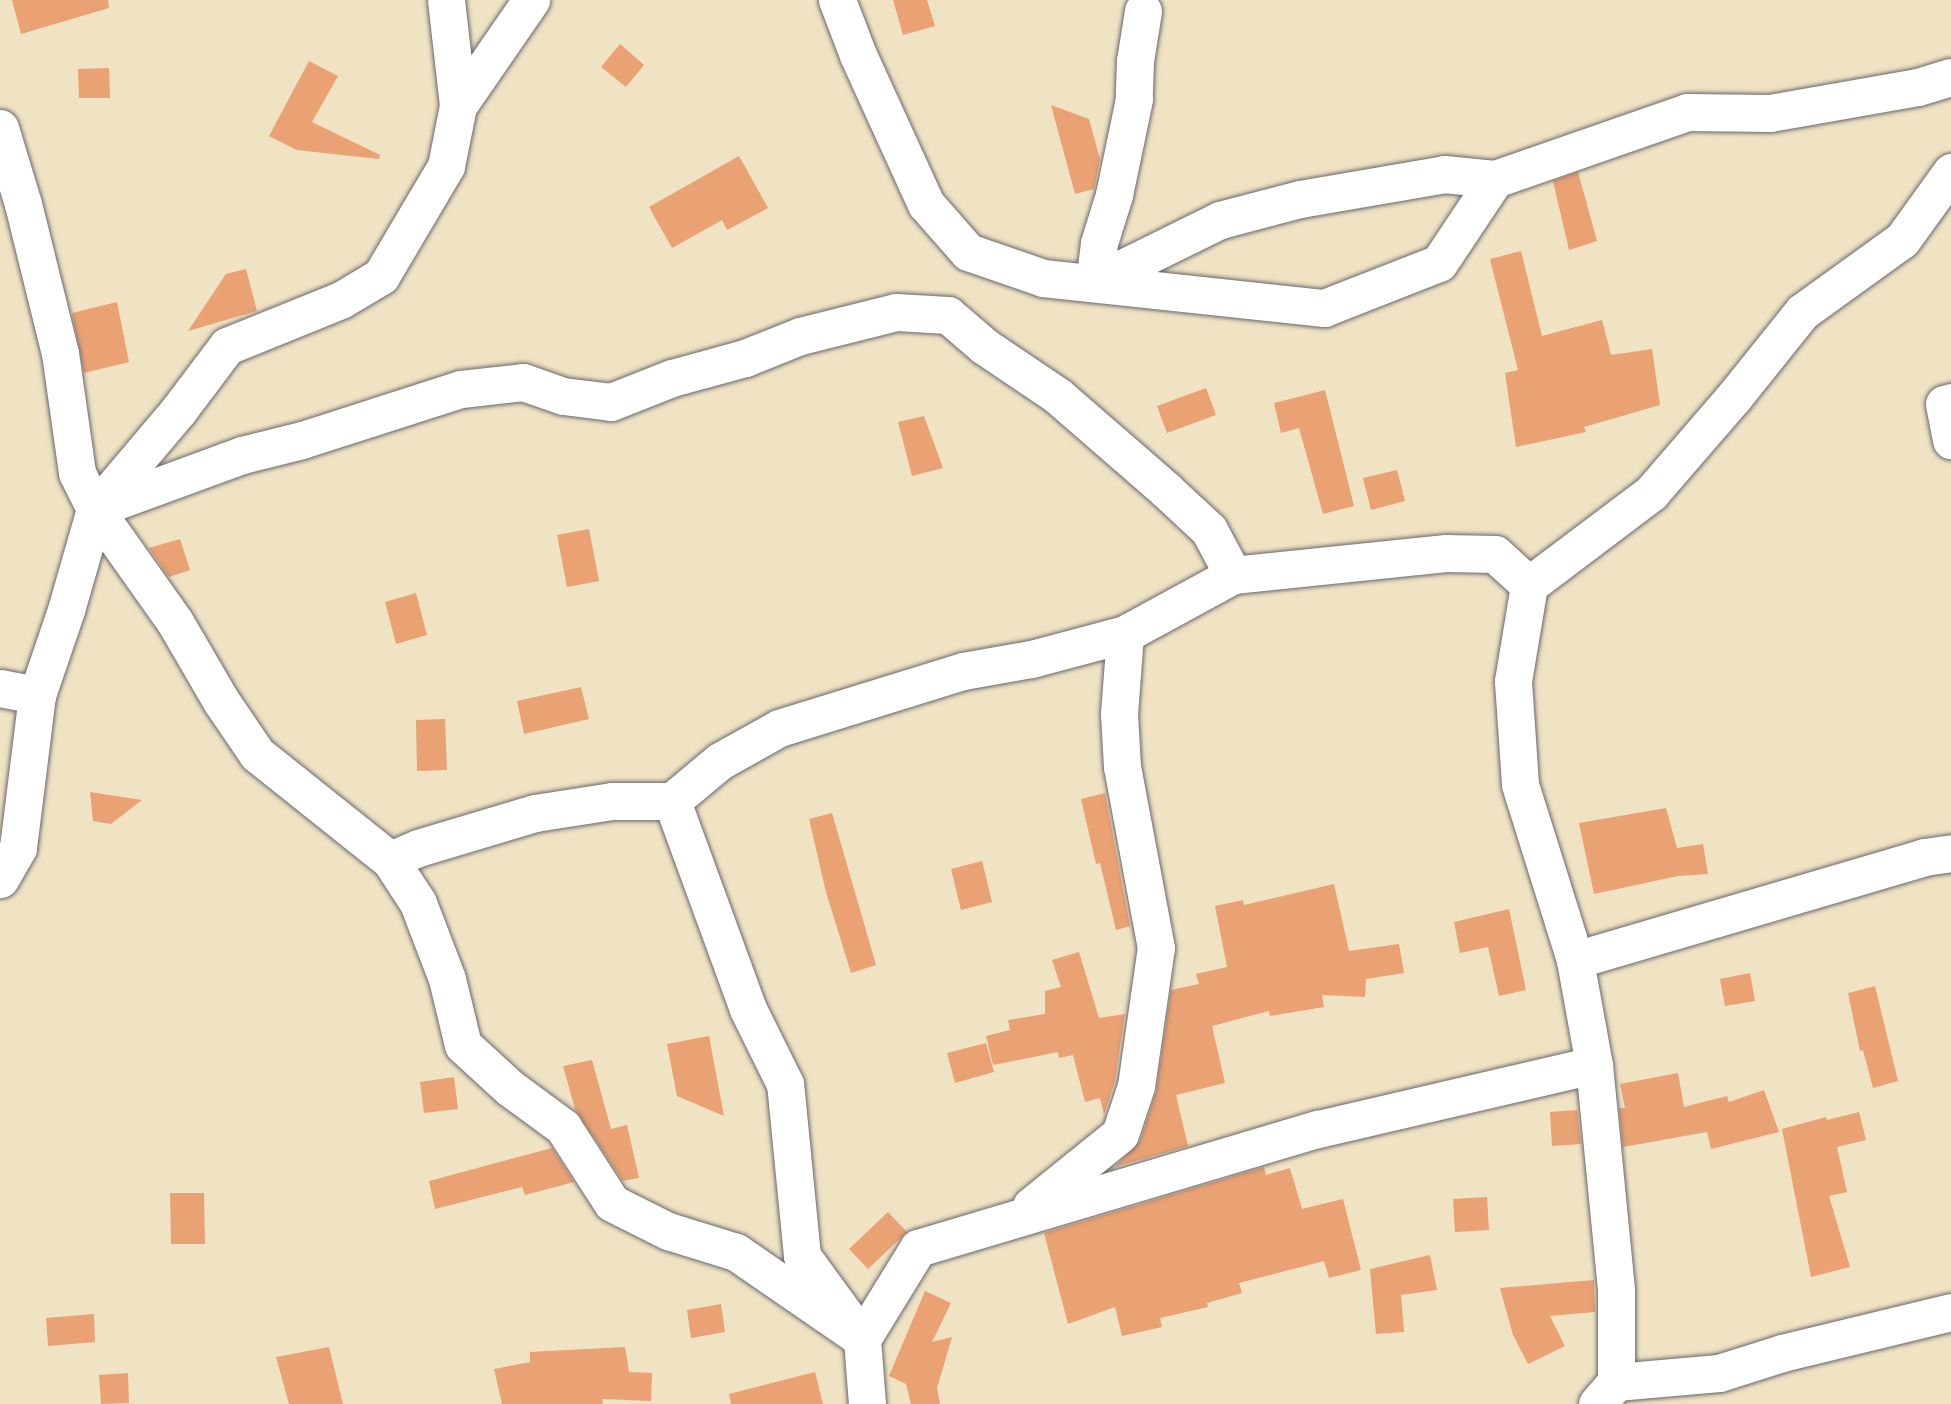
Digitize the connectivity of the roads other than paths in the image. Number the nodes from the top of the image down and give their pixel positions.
1 (446, 0) edge
2 (531, 0) edge
3 (837, 0) edge
4 (1143, 11) dead end
5 (1951, 77) edge
6 (458, 106) junction
7 (0, 128) edge
8 (1951, 172) edge
9 (1495, 179) junction
10 (1094, 282) junction
11 (1951, 402) edge
12 (1951, 440) edge
13 (95, 509) junction
14 (1233, 575) junction
15 (1529, 585) junction
16 (1125, 634) junction
17 (0, 688) edge
18 (37, 695) junction
19 (672, 801) junction
20 (1951, 853) edge
21 (390, 860) junction
22 (0, 879) edge
23 (1575, 960) junction
24 (1594, 1065) junction
25 (1017, 1217) junction
26 (1951, 1312) edge
27 (862, 1339) junction
28 (1606, 1393) edge
29 (867, 1404) edge

1 - 6 street
2 - 6 street
3 - 10 street
4 - 10 street
5 - 9 street
6 - 13 street
7 - 13 street
8 - 15 street
9 - 10 street
9 - 10 street
11 - 12 street
13 - 14 street
13 - 18 street
13 - 21 street
14 - 15 street
14 - 16 street
15 - 23 street
16 - 19 street
16 - 25 street
17 - 18 street
18 - 22 street
19 - 21 street
19 - 27 street
20 - 23 street
21 - 27 street
23 - 24 street
24 - 25 street
24 - 28 street
25 - 27 street
26 - 28 street
27 - 29 street

